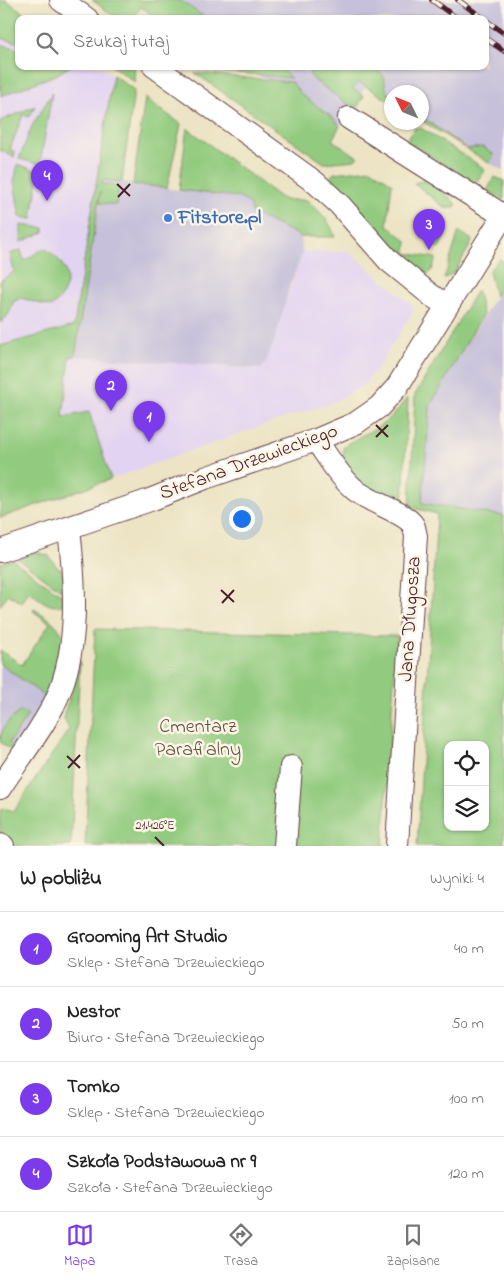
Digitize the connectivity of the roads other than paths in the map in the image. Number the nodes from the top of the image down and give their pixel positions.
1 (61, 0) edge
2 (82, 15) edge
3 (160, 70) edge
4 (349, 118) dead end
5 (504, 216) edge
6 (446, 305) junction
7 (316, 440) junction
8 (69, 528) junction
9 (0, 551) edge
10 (290, 767) dead end
11 (0, 788) edge
12 (285, 846) edge
13 (397, 846) edge

1 - 2 street
3 - 6 street
4 - 5 street
5 - 6 street, Stefana Drzewieckiego
6 - 7 street, Stefana Drzewieckiego
7 - 8 street, Stefana Drzewieckiego
7 - 13 street, Jana Długosza
8 - 9 street, Stefana Drzewieckiego
8 - 11 street
10 - 12 street

